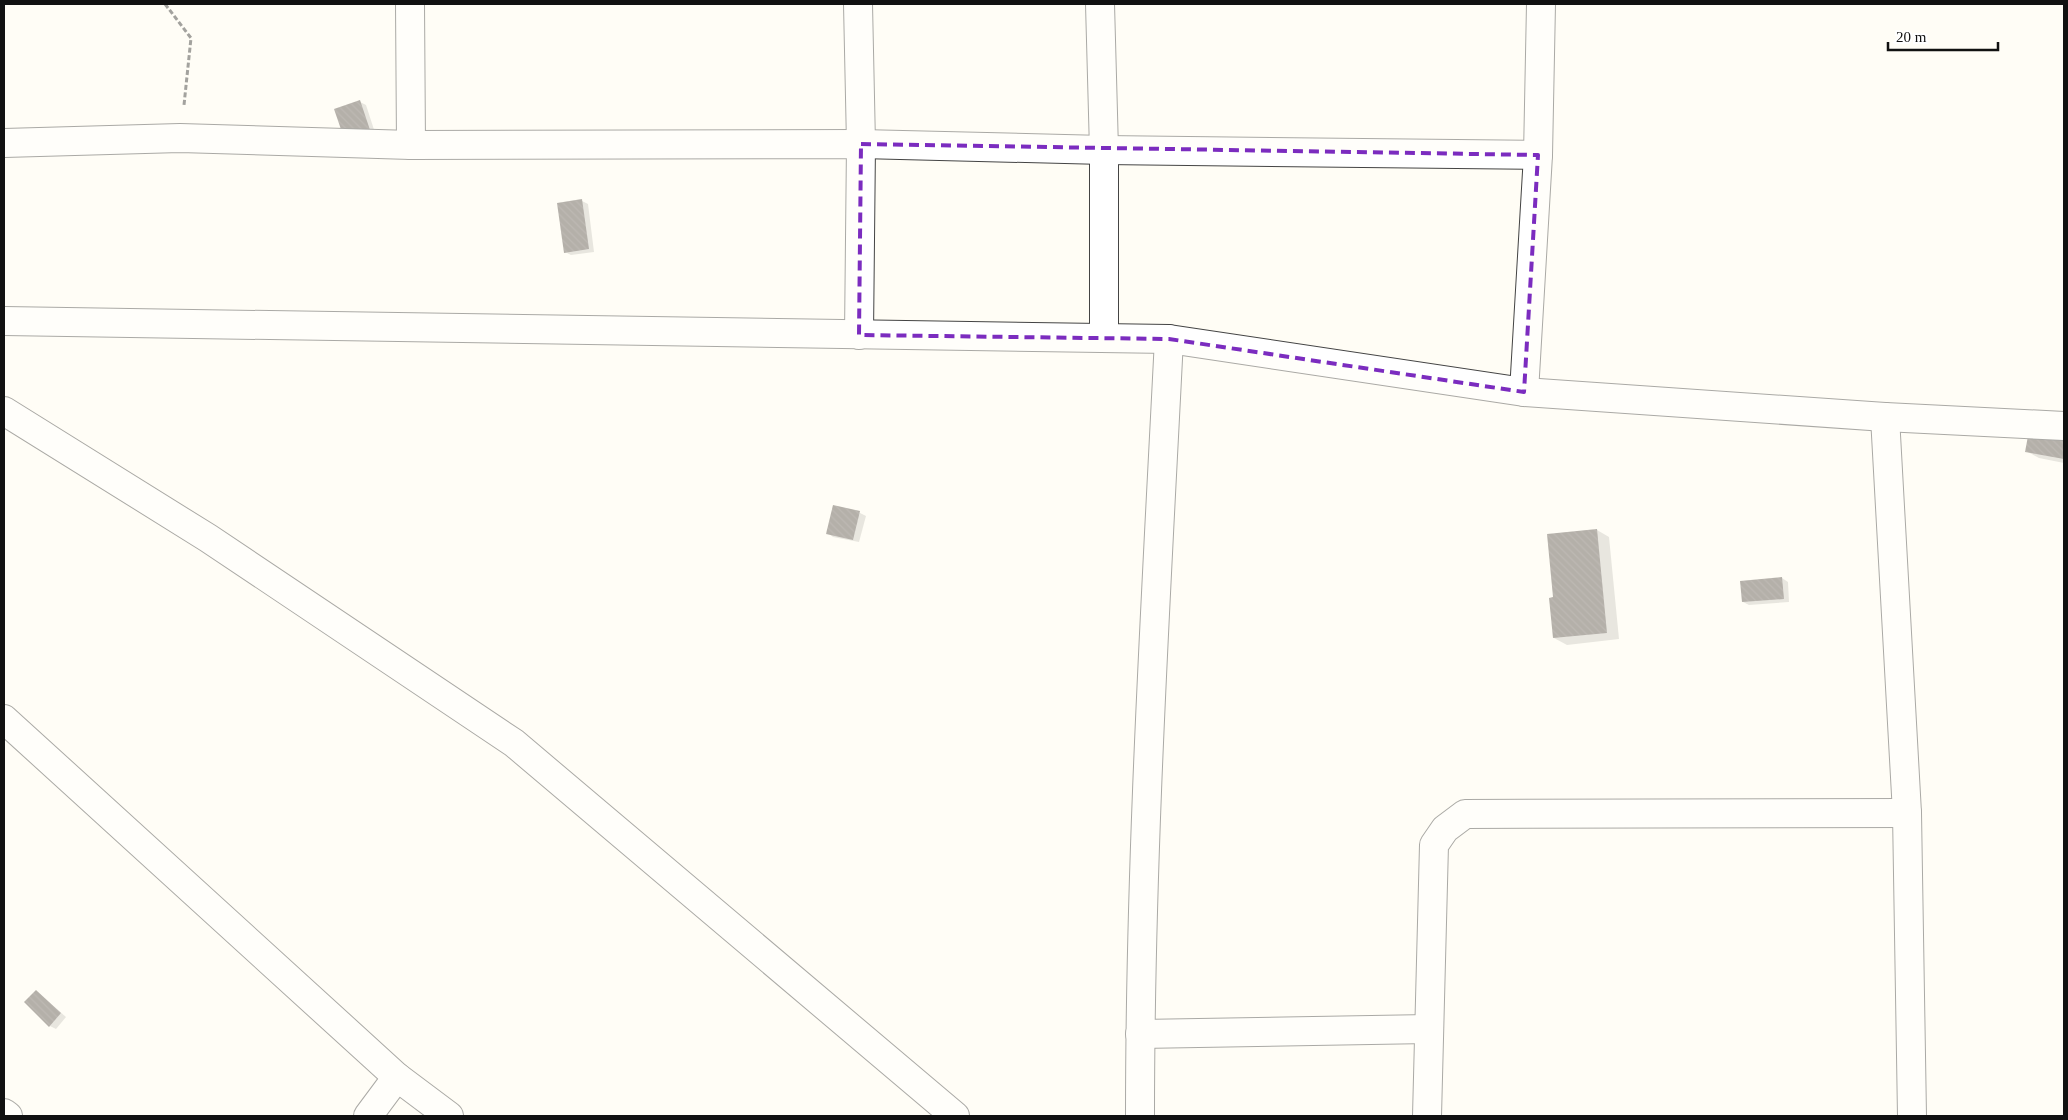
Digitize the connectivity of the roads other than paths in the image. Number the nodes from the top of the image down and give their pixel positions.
1 (410, 4) edge
2 (858, 4) edge
3 (1100, 4) edge
4 (1541, 4) edge
5 (4, 143) edge
6 (861, 144) junction
7 (411, 145) junction
8 (1104, 150) junction
9 (1538, 155) junction
10 (4, 322) edge
11 (859, 336) junction
12 (1104, 338) junction
13 (1169, 339) junction
14 (1524, 392) junction
15 (4, 411) edge
16 (1885, 417) junction
17 (2064, 426) edge
18 (4, 719) edge
19 (1907, 813) junction
20 (1429, 1030) junction
21 (1140, 1034) junction
22 (397, 1076) junction
23 (4, 1113) edge
24 (8, 1116) edge
25 (368, 1116) edge
26 (449, 1116) edge
27 (955, 1116) edge
28 (1140, 1116) edge
29 (1427, 1116) edge
30 (1912, 1116) edge

1 - 7 street
2 - 6 street
3 - 8 street
4 - 9 street
5 - 7 street
6 - 7 street
6 - 8 street
6 - 11 street
8 - 9 street
8 - 12 street
9 - 14 street
10 - 11 street
11 - 12 street
12 - 13 street
13 - 14 street
13 - 21 street
14 - 16 street
15 - 27 street
16 - 17 street
16 - 19 street
18 - 22 street
19 - 20 street
19 - 30 street
20 - 21 street
20 - 29 street
21 - 28 street
22 - 25 street
22 - 26 street
23 - 24 street

